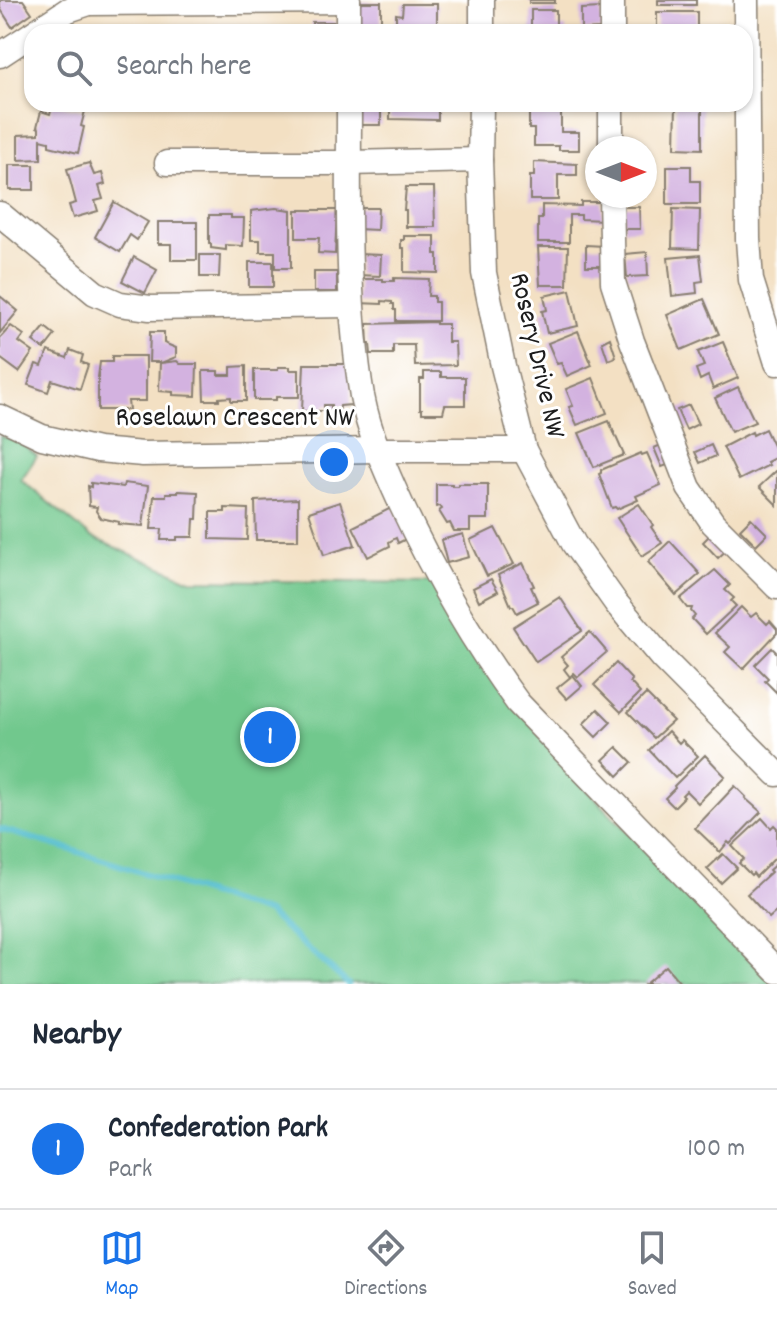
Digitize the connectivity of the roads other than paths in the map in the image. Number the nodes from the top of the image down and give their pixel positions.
1 (348, 0) edge
2 (482, 0) edge
3 (612, 0) edge
4 (746, 0) edge
5 (47, 24) edge
6 (348, 24) edge
7 (482, 24) edge
8 (612, 24) edge
9 (746, 24) edge
10 (24, 39) edge
11 (0, 55) edge
12 (349, 112) edge
13 (481, 112) edge
14 (611, 112) edge
15 (747, 112) edge
16 (611, 136) edge
17 (480, 160) junction
18 (167, 163) dead end
19 (349, 163) junction
20 (611, 208) edge
21 (0, 214) edge
22 (351, 305) junction
23 (771, 319) edge
24 (777, 363) edge
25 (0, 417) edge
26 (378, 450) junction
27 (524, 450) junction
28 (777, 587) edge
29 (777, 774) edge
30 (777, 971) edge

1 - 5 street
1 - 6 street
2 - 7 street
3 - 8 street
4 - 9 street
10 - 11 street
12 - 19 street
13 - 17 street, Rosery Drive NW
14 - 16 street
15 - 23 street
17 - 19 street
17 - 27 street, Rosery Drive NW
18 - 19 street
19 - 22 street
20 - 28 street
21 - 22 street
22 - 26 street
23 - 24 street
25 - 26 street, Roselawn Crescent NW
26 - 27 street, Roselawn Crescent NW
26 - 30 street
27 - 29 street, Rosery Drive NW

